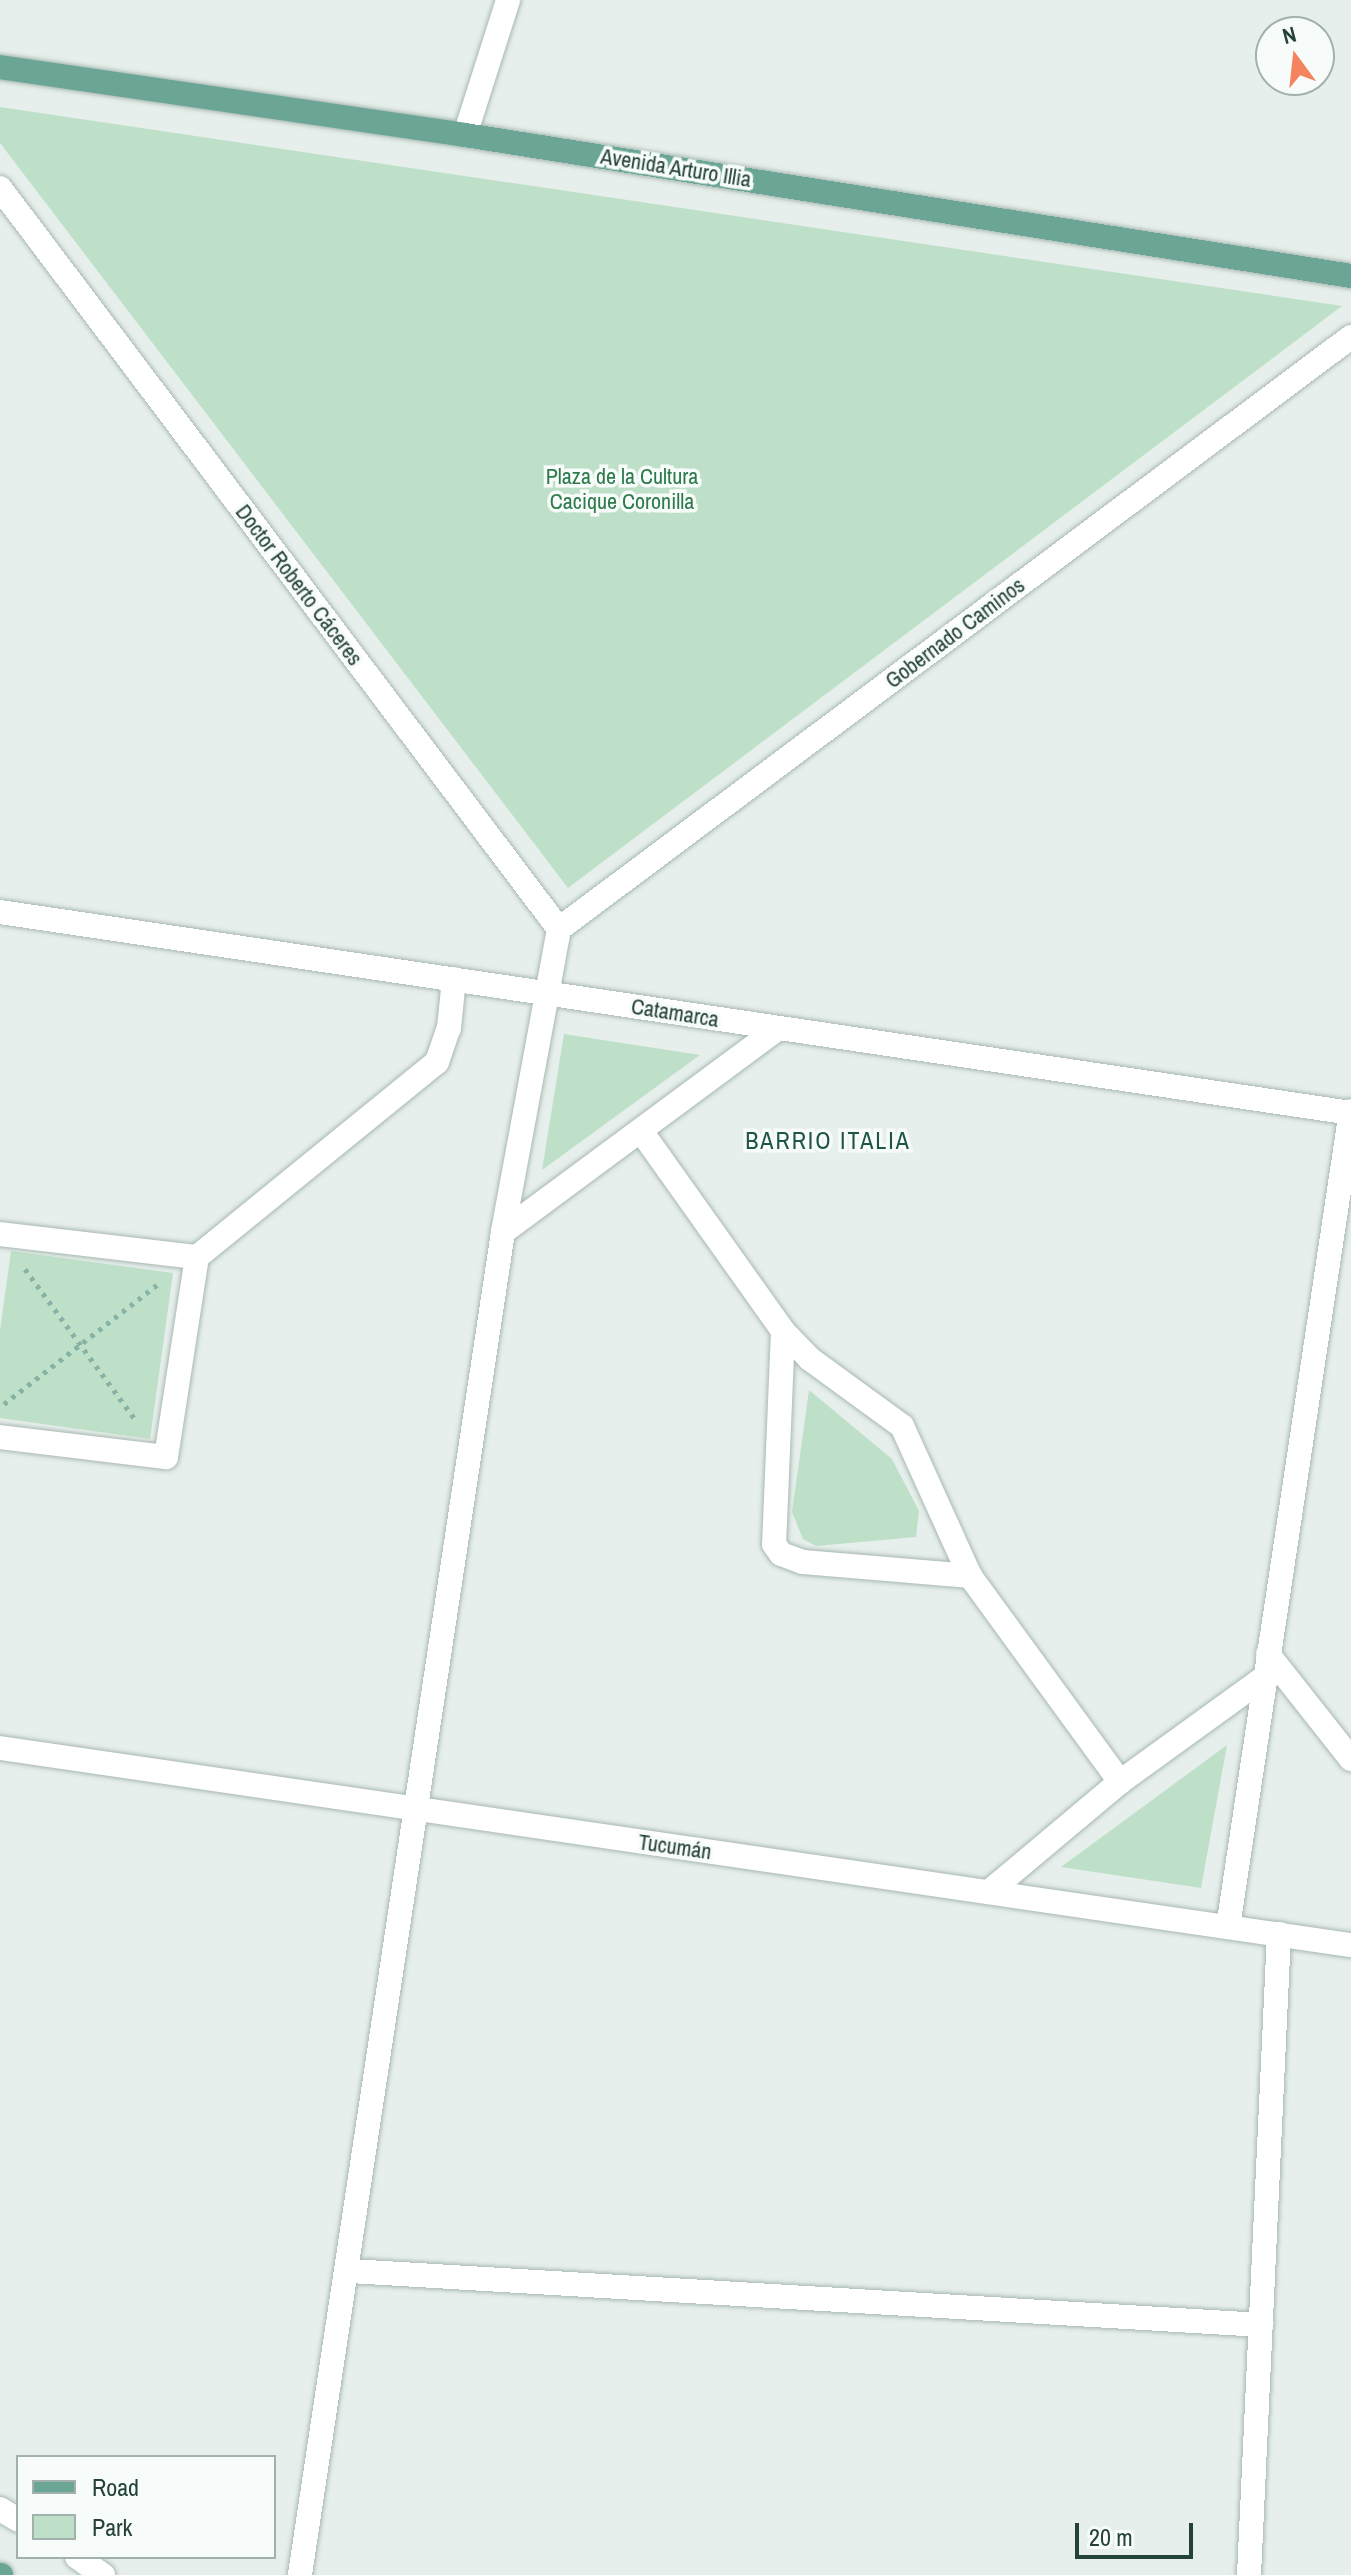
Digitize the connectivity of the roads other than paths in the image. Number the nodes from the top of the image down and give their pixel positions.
1 (508, 0) edge
2 (0, 67) edge
3 (465, 135) junction
4 (0, 188) edge
5 (1351, 276) edge
6 (1351, 337) edge
7 (0, 912) edge
8 (559, 929) junction
9 (454, 979) junction
10 (548, 994) junction
11 (779, 1028) junction
12 (1351, 1112) edge
13 (641, 1131) junction
14 (503, 1232) junction
15 (0, 1234) edge
16 (197, 1257) junction
17 (783, 1331) junction
18 (0, 1437) edge
19 (970, 1576) junction
20 (1267, 1666) junction
21 (0, 1748) edge
22 (1351, 1759) edge
23 (1120, 1782) junction
24 (414, 1810) junction
25 (990, 1891) junction
26 (1228, 1927) junction
27 (1279, 1934) junction
28 (1351, 1945) edge
29 (350, 2271) junction
30 (1261, 2325) junction
31 (80, 2559) edge
32 (103, 2575) edge
33 (300, 2575) edge
34 (1249, 2575) edge

1 - 3 street
2 - 3 main road, Avenida Arturo Illia
3 - 5 main road, Avenida Arturo Illia
4 - 8 street, Doctor Roberto Cáceres
6 - 8 street, Gobernado Caminos
7 - 9 street, Catamarca
8 - 10 street
9 - 10 street, Catamarca
9 - 16 street
10 - 11 street, Catamarca
10 - 14 street
11 - 12 street, Catamarca
11 - 13 street
12 - 20 street
13 - 14 street
13 - 17 street
14 - 24 street
15 - 16 street
16 - 18 street
17 - 19 street
17 - 19 street
19 - 23 street
20 - 22 street
20 - 23 street
20 - 26 street
21 - 24 street, Tucumán
23 - 25 street
24 - 25 street, Tucumán
24 - 29 street
25 - 26 street, Tucumán
26 - 27 street, Tucumán
27 - 28 street, Tucumán
27 - 30 street
29 - 30 street
29 - 33 street
30 - 34 street
31 - 32 street

